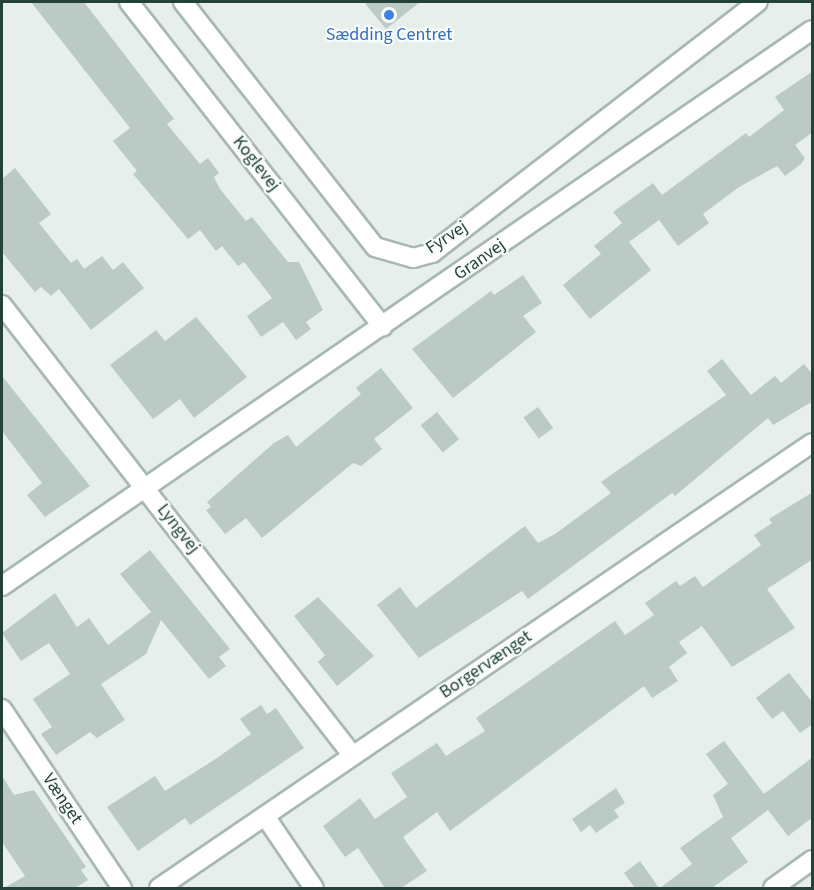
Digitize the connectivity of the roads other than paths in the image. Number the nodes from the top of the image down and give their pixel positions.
1 (129, 2) edge
2 (183, 2) edge
3 (758, 2) edge
4 (813, 30) edge
5 (2, 305) edge
6 (383, 327) junction
7 (813, 443) edge
8 (145, 486) junction
9 (2, 586) edge
10 (2, 709) edge
11 (352, 756) junction
12 (265, 816) junction
13 (813, 860) edge
14 (122, 888) edge
15 (159, 888) edge
16 (314, 888) edge
17 (773, 888) edge

1 - 6 street, Koglevej
2 - 3 street, Fyrvej
4 - 6 street, Granvej
5 - 8 street, Lyngvej
6 - 8 street, Granvej
7 - 11 street, Borgervænget
8 - 9 street
8 - 11 street, Lyngvej
10 - 14 street, Vænget
11 - 12 street, Borgervænget
12 - 15 street, Borgervænget
12 - 16 street
13 - 17 street

